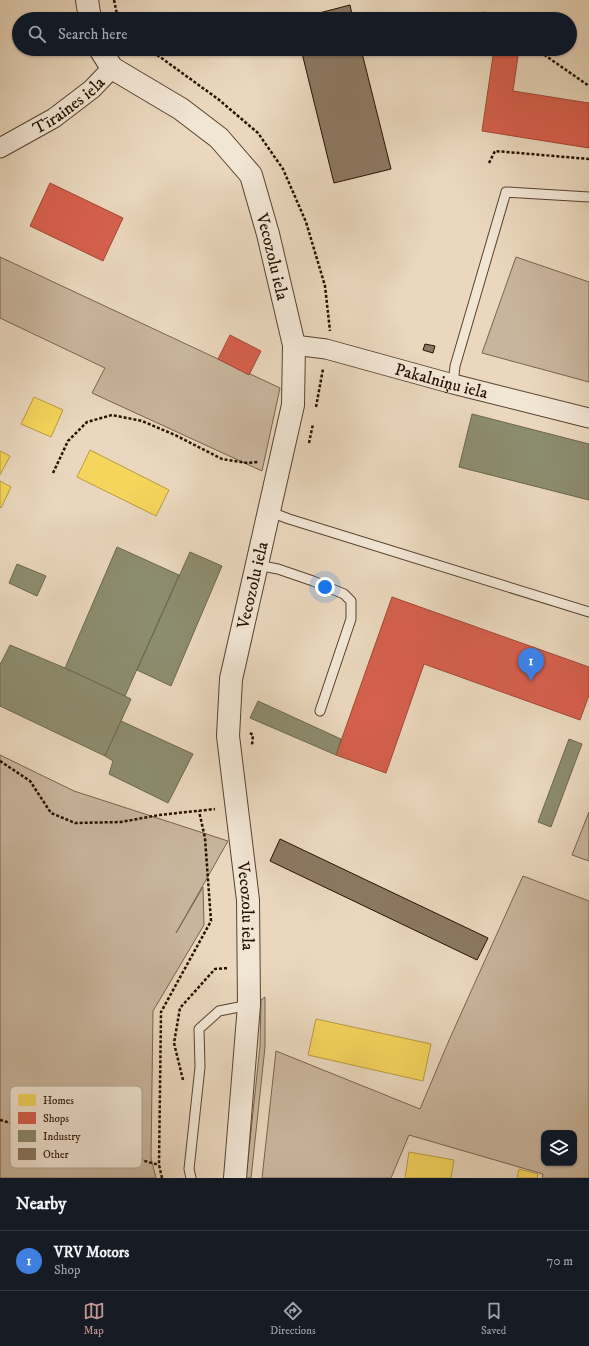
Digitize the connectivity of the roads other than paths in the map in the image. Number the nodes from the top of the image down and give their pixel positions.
1 (87, 0) edge
2 (89, 12) edge
3 (104, 56) edge
4 (112, 68) junction
5 (0, 148) edge
6 (589, 197) edge
7 (294, 345) junction
8 (453, 384) junction
9 (589, 418) edge
10 (268, 511) junction
11 (256, 565) junction
12 (589, 612) edge
13 (320, 712) dead end
14 (250, 1005) junction
15 (191, 1178) edge
16 (235, 1178) edge

1 - 2 street
3 - 4 street, Tīraines iela
4 - 5 street, Tīraines iela
4 - 7 street, Vecozolu iela
6 - 8 lane
7 - 8 street, Pakalniņu iela
7 - 10 street, Vecozolu iela
8 - 9 street, Pakalniņu iela
10 - 11 street, Vecozolu iela
10 - 12 lane
11 - 13 lane
11 - 14 street, Vecozolu iela
14 - 15 lane
14 - 16 street, Vecozolu iela

